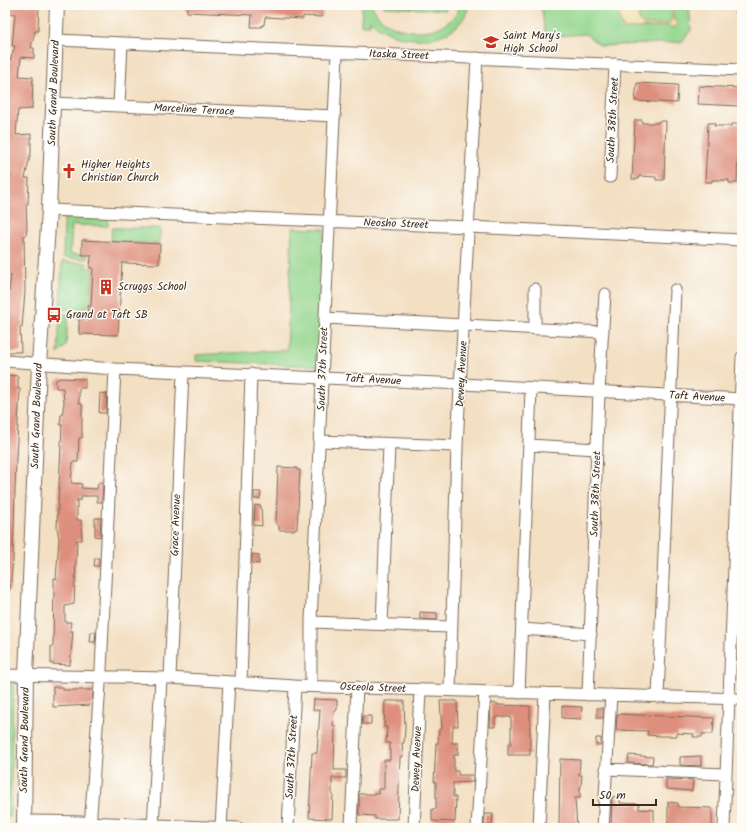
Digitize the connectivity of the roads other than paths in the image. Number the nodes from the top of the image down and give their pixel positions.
1 (57, 5) edge
2 (739, 5) edge
3 (742, 12) edge
4 (56, 40) junction
5 (122, 43) junction
6 (337, 52) junction
7 (477, 58) junction
8 (615, 64) junction
9 (742, 70) edge
10 (53, 104) junction
11 (119, 106) junction
12 (335, 116) junction
13 (610, 177) dead end
14 (49, 210) junction
15 (329, 221) junction
16 (469, 227) junction
17 (742, 240) edge
18 (535, 289) dead end
19 (675, 290) dead end
20 (605, 294) dead end
21 (325, 318) junction
22 (464, 327) junction
23 (535, 330) junction
24 (603, 332) junction
25 (742, 357) edge
26 (5, 361) edge
27 (39, 365) junction
28 (115, 369) junction
29 (182, 372) junction
30 (252, 374) junction
31 (322, 378) junction
32 (462, 384) junction
33 (531, 389) junction
34 (600, 392) junction
35 (670, 396) junction
36 (741, 399) edge
37 (320, 441) junction
38 (389, 445) junction
39 (529, 445) junction
40 (457, 446) junction
41 (597, 449) junction
42 (311, 622) junction
43 (382, 624) junction
44 (450, 627) junction
45 (522, 629) junction
46 (590, 634) junction
47 (5, 675) edge
48 (26, 675) junction
49 (99, 676) junction
50 (165, 678) junction
51 (229, 682) junction
52 (241, 683) junction
53 (295, 686) junction
54 (311, 686) junction
55 (357, 687) junction
56 (420, 689) junction
57 (450, 690) junction
58 (485, 692) junction
59 (520, 693) junction
60 (545, 693) junction
61 (588, 695) junction
62 (611, 695) junction
63 (658, 696) junction
64 (727, 699) junction
65 (742, 699) edge
66 (606, 769) junction
67 (725, 774) junction
68 (24, 825) edge
69 (90, 825) edge
70 (153, 827) edge
71 (217, 828) edge
72 (238, 828) edge
73 (288, 828) edge
74 (351, 828) edge
75 (414, 828) edge
76 (477, 828) edge
77 (539, 828) edge
78 (603, 828) edge
79 (724, 828) edge

1 - 4 main road, South Grand Boulevard
2 - 3 street
4 - 5 street, Itaska Street
4 - 10 main road, South Grand Boulevard
5 - 6 street, Itaska Street
5 - 11 street
6 - 7 street, Itaska Street
6 - 12 street, South 37th Street
7 - 8 street, Itaska Street
7 - 16 street, Dewey Avenue
8 - 9 street, Itaska Street
8 - 13 street, South 38th Street
10 - 11 street, Marceline Terrace
10 - 14 main road, South Grand Boulevard
11 - 12 street, Marceline Terrace
12 - 15 street, South 37th Street
14 - 15 street, Neosho Street
14 - 27 main road, South Grand Boulevard
15 - 16 street, Neosho Street
15 - 21 street, South 37th Street
16 - 17 street, Neosho Street
16 - 22 street, Dewey Avenue
18 - 23 street
19 - 35 street
20 - 24 street, South 38th Street
21 - 22 street
21 - 31 street, South 37th Street
22 - 23 street
22 - 32 street, Dewey Avenue
23 - 24 street
24 - 34 street, South 38th Street
25 - 36 street
26 - 27 street, Taft Avenue
27 - 28 street, Taft Avenue
27 - 48 main road, South Grand Boulevard
28 - 29 street, Taft Avenue
28 - 49 street
29 - 30 street, Taft Avenue
29 - 50 street, Grace Avenue
30 - 31 street, Taft Avenue
30 - 52 street
31 - 32 street, Taft Avenue
31 - 37 street, South 37th Street
32 - 33 street, Taft Avenue
32 - 40 street, Dewey Avenue
33 - 34 street, Taft Avenue
33 - 39 street
34 - 35 street, Taft Avenue
34 - 41 street, South 38th Street
35 - 36 street, Taft Avenue
35 - 63 street
36 - 64 street
37 - 38 street
37 - 42 street, South 37th Street
38 - 40 street
38 - 43 street
39 - 41 street
39 - 45 street
40 - 44 street, Dewey Avenue
41 - 46 street, South 38th Street
42 - 43 street
42 - 54 street, South 37th Street
43 - 44 street
44 - 57 street, Dewey Avenue
45 - 46 street
45 - 59 street
46 - 61 street, South 38th Street
47 - 48 street, Osceola Street
48 - 49 street, Osceola Street
48 - 68 main road, South Grand Boulevard
49 - 50 street, Osceola Street
49 - 69 street
50 - 51 street, Osceola Street
50 - 70 street, Grace Avenue
51 - 52 street, Osceola Street
51 - 71 street
52 - 53 street, Osceola Street
53 - 54 street, Osceola Street
53 - 73 street, South 37th Street
54 - 55 street, Osceola Street
55 - 56 street, Osceola Street
55 - 74 street
56 - 57 street, Osceola Street
56 - 75 street, Dewey Avenue
57 - 58 street, Osceola Street
58 - 59 street, Osceola Street
58 - 76 street
59 - 60 street, Osceola Street
60 - 61 street, Osceola Street
60 - 77 street
61 - 62 street, Osceola Street
62 - 63 street, Osceola Street
62 - 66 street
63 - 64 street, Osceola Street
64 - 65 street, Osceola Street
64 - 67 street
66 - 67 street
66 - 78 street
67 - 79 street
68 - 69 street
69 - 70 street
70 - 71 street
71 - 72 street

